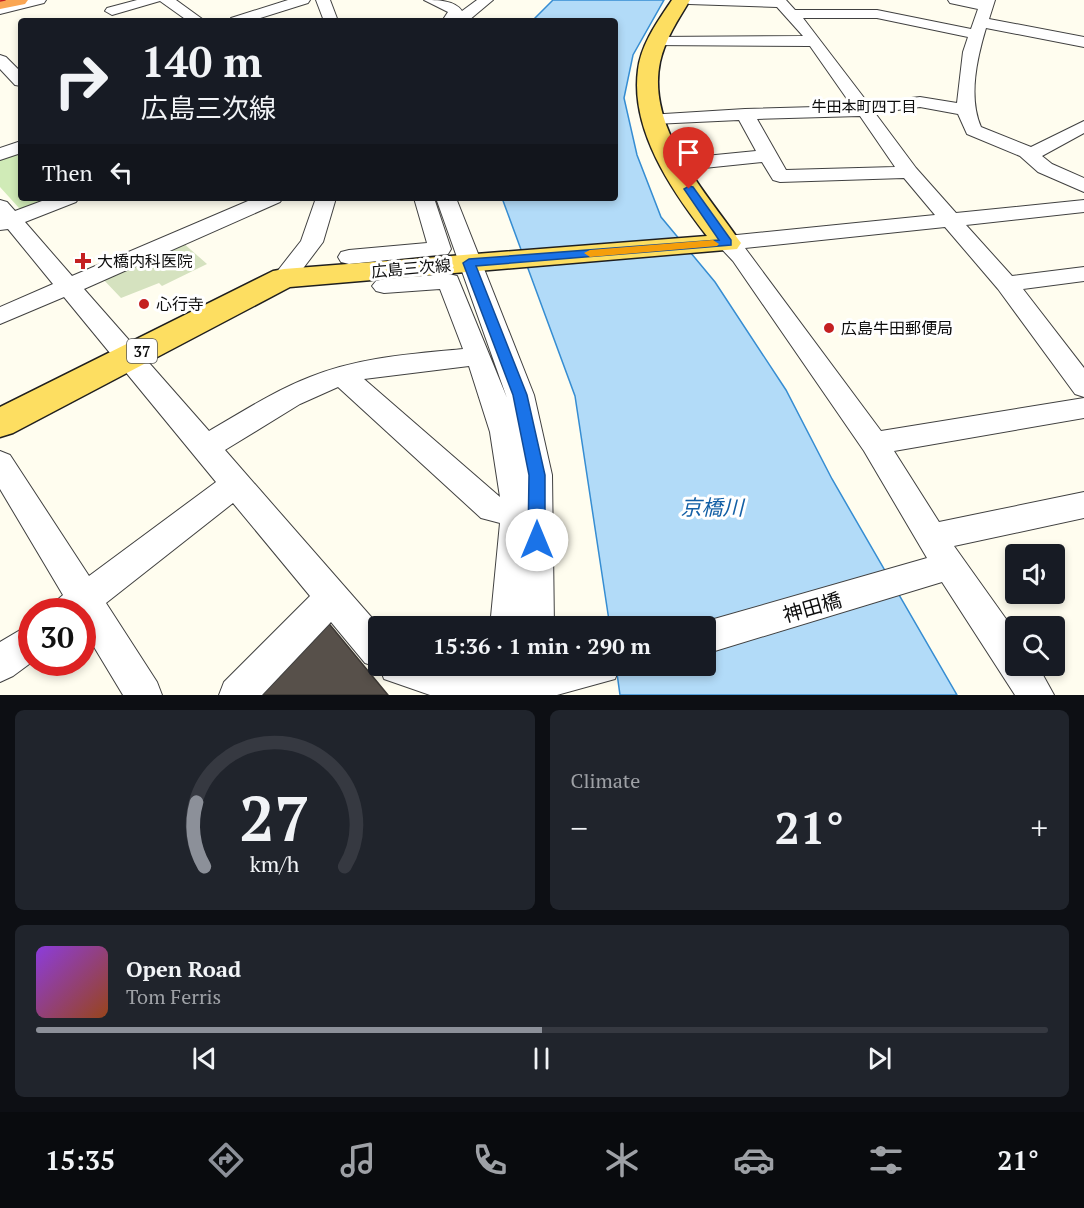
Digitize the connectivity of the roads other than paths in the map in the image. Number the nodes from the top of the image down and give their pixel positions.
1 (39, 0) edge
2 (99, 0) edge
3 (153, 0) edge
4 (166, 0) edge
5 (322, 0) edge
6 (431, 0) edge
7 (486, 0) edge
8 (681, 0) edge
9 (689, 0) edge
10 (956, 0) edge
11 (247, 4) dead end
12 (307, 4) edge
13 (782, 5) edge
14 (8, 6) edge
15 (112, 11) junction
16 (262, 13) junction
17 (982, 14) edge
18 (21, 18) edge
19 (122, 18) edge
20 (193, 18) edge
21 (246, 18) edge
22 (330, 18) edge
23 (452, 18) edge
24 (463, 18) edge
25 (1084, 28) edge
26 (655, 42) junction
27 (815, 42) junction
28 (1084, 42) edge
29 (18, 55) edge
30 (0, 60) edge
31 (18, 89) edge
32 (866, 110) junction
33 (965, 110) junction
34 (745, 114) junction
35 (654, 119) junction
36 (1084, 126) edge
37 (18, 148) edge
38 (0, 154) edge
39 (1030, 154) junction
40 (766, 156) junction
41 (675, 165) junction
42 (909, 172) junction
43 (1084, 186) edge
44 (59, 201) edge
45 (260, 201) edge
46 (308, 201) edge
47 (325, 201) edge
48 (425, 201) edge
49 (447, 201) edge
50 (1084, 206) edge
51 (4, 217) edge
52 (949, 218) junction
53 (717, 243) junction
54 (349, 257) dead end
55 (469, 263) junction
56 (1084, 274) edge
57 (284, 278) junction
58 (1006, 285) junction
59 (384, 286) dead end
60 (67, 287) junction
61 (0, 316) edge
62 (478, 356) junction
63 (129, 358) junction
64 (343, 376) junction
65 (1084, 387) edge
66 (1084, 408) edge
67 (0, 423) edge
68 (874, 443) junction
69 (204, 448) junction
70 (0, 463) edge
71 (235, 484) junction
72 (1084, 505) edge
73 (514, 513) junction
74 (931, 537) junction
75 (933, 570) junction
76 (72, 598) edge
77 (85, 598) edge
78 (331, 598) junction
79 (508, 616) edge
80 (537, 616) edge
81 (96, 631) edge
82 (716, 634) edge
83 (368, 640) edge
84 (18, 650) edge
85 (1005, 652) edge
86 (0, 664) edge
87 (417, 676) edge
88 (558, 676) edge
89 (1023, 676) edge
90 (529, 682) edge
91 (144, 695) edge
92 (237, 695) edge
93 (1036, 695) edge

1 - 14 street
2 - 15 street
3 - 15 street
4 - 20 street
5 - 22 street
6 - 23 street
7 - 24 street
8 - 26 main road
9 - 13 street
10 - 17 street
11 - 16 street
12 - 16 street
13 - 17 street
13 - 27 street
14 - 18 street
15 - 19 street
16 - 21 street
17 - 25 street
17 - 28 street
17 - 33 street
26 - 27 street
26 - 35 main road
27 - 32 street
29 - 30 street
30 - 31 street
32 - 33 street
32 - 34 street
32 - 42 street
33 - 39 street
34 - 35 street
34 - 40 street
35 - 41 main road
36 - 39 street
37 - 38 street
39 - 43 street
40 - 41 street
40 - 42 street
41 - 53 main road
42 - 52 street
44 - 51 street
45 - 60 street
46 - 57 street
47 - 57 street
48 - 54 street
49 - 55 street
50 - 52 street
51 - 60 street
52 - 53 street
52 - 58 street
53 - 55 main road, 広島三次線 / 37
53 - 68 street
55 - 57 main road, 広島三次線 / 37
55 - 80 street
56 - 58 street
57 - 63 main road, 広島三次線 / 37
58 - 65 street
59 - 62 street
60 - 61 street
60 - 63 street
62 - 64 street
62 - 73 street
63 - 67 main road, 広島三次線 / 37
63 - 69 street
64 - 69 street
64 - 73 street
66 - 68 street
68 - 74 street
69 - 71 street
70 - 76 street
71 - 77 street
71 - 78 street
72 - 74 street
73 - 79 street
74 - 75 street
75 - 82 street, 神田橋
75 - 85 street
78 - 83 street
78 - 92 street
81 - 91 street
84 - 86 street
87 - 90 street
88 - 90 street
89 - 93 street

